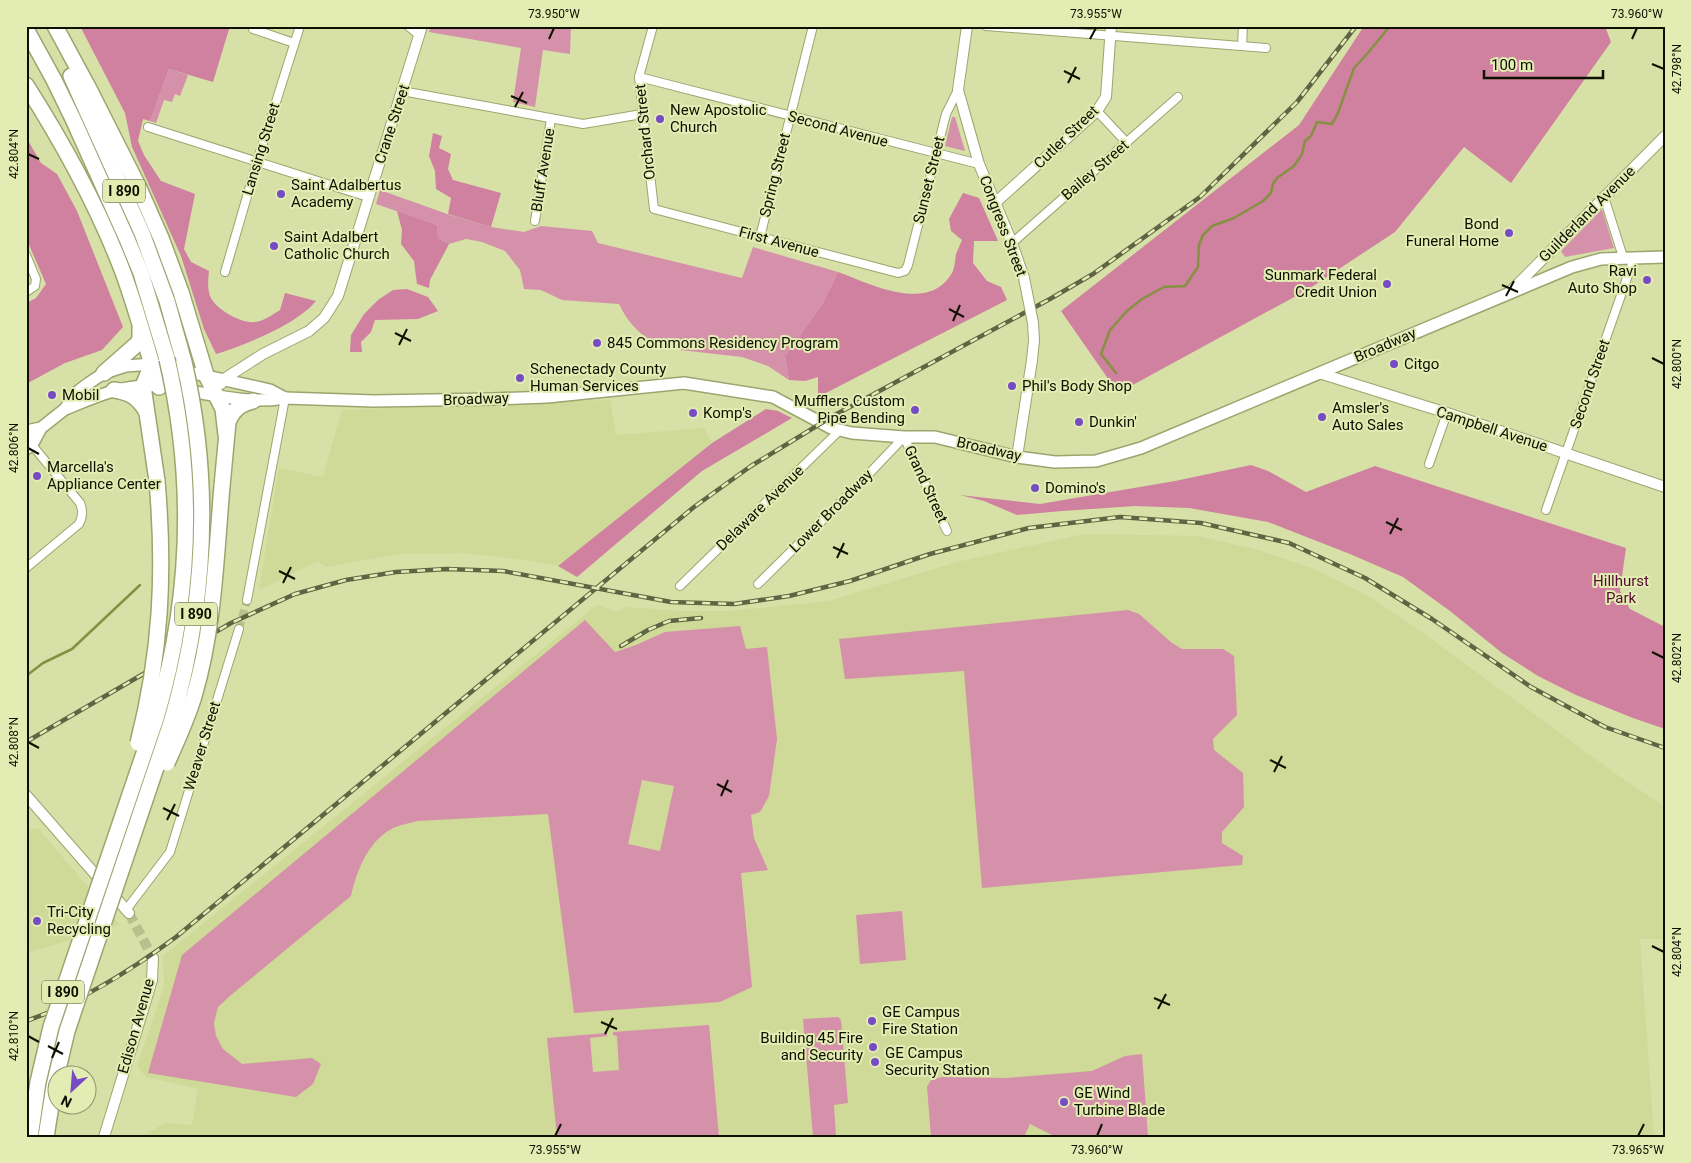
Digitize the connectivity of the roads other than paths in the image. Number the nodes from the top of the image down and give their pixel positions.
1 (48, 26) edge
2 (55, 26) edge
3 (300, 26) edge
4 (408, 26) edge
5 (653, 26) edge
6 (813, 26) edge
7 (967, 26) edge
8 (986, 26) edge
9 (1244, 26) edge
10 (26, 29) edge
11 (254, 29) dead end
12 (421, 31) edge
13 (1111, 31) edge
14 (26, 38) edge
15 (294, 43) junction
16 (1242, 46) junction
17 (1266, 48) dead end
18 (639, 77) junction
19 (54, 80) junction
20 (26, 85) edge
21 (958, 90) junction
22 (402, 91) junction
23 (1178, 96) dead end
24 (1097, 111) junction
25 (642, 114) junction
26 (790, 116) junction
27 (551, 119) junction
28 (148, 128) dead end
29 (1665, 136) edge
30 (1127, 143) junction
31 (935, 154) junction
32 (257, 162) junction
33 (979, 164) junction
34 (368, 197) junction
35 (1604, 197) junction
36 (995, 203) junction
37 (654, 210) joint
38 (535, 221) dead end
39 (760, 237) junction
40 (1012, 243) junction
41 (26, 255) edge
42 (1629, 257) junction
43 (1665, 257) edge
44 (905, 271) joint
45 (225, 272) dead end
46 (26, 292) edge
47 (1510, 292) junction
48 (136, 312) junction
49 (152, 364) junction
50 (104, 372) junction
51 (1319, 373) junction
52 (206, 376) junction
53 (224, 379) junction
54 (143, 386) junction
55 (159, 387) junction
56 (114, 390) junction
57 (215, 395) junction
58 (285, 398) junction
59 (253, 401) junction
60 (64, 409) junction
61 (147, 413) junction
62 (1447, 413) junction
63 (839, 431) junction
64 (226, 435) junction
65 (904, 437) junction
66 (28, 443) edge
67 (1566, 453) junction
68 (1017, 457) junction
69 (1429, 464) dead end
70 (1665, 487) edge
71 (1546, 510) dead end
72 (947, 531) dead end
73 (26, 568) edge
74 (758, 584) dead end
75 (680, 586) dead end
76 (247, 600) tunnel mouth
77 (239, 629) tunnel mouth
78 (26, 795) edge
79 (111, 851) junction
80 (126, 856) junction
81 (128, 912) joint
82 (153, 958) tunnel mouth
83 (116, 1094) junction
84 (30, 1137) edge
85 (46, 1137) edge
86 (98, 1137) edge
87 (104, 1137) edge

1 - 80 highway, I 890, bridge
2 - 52 highway
3 - 15 street, Lansing Street
4 - 12 street
5 - 18 street, Orchard Street
6 - 26 street, Spring Street
7 - 21 street, Congress Street
8 - 13 street
9 - 16 street
10 - 19 highway, I 890
11 - 15 street
12 - 22 street, Crane Street
13 - 16 street
13 - 24 street, Cutler Street
14 - 19 highway
15 - 32 street, Lansing Street
16 - 17 street
18 - 25 street, Orchard Street
18 - 26 street, Second Avenue
19 - 79 highway, I 890, bridge
20 - 48 highway
21 - 31 street, Sunset Street
21 - 33 street, Congress Street
22 - 27 street
22 - 34 street, Crane Street
23 - 30 street, Bailey Street
24 - 30 street
24 - 36 street, Cutler Street
25 - 27 street
25 - 37 street, Orchard Street
26 - 31 street, Second Avenue
26 - 39 street, Spring Street
27 - 38 street, Bluff Avenue
28 - 32 street
29 - 35 street, Guilderland Avenue
30 - 40 street, Bailey Street
31 - 33 street, Second Avenue
31 - 44 street, Sunset Street
32 - 34 street
32 - 45 street, Lansing Street
33 - 36 street, Congress Street
34 - 53 street, Crane Street
35 - 42 street
35 - 47 street, Guilderland Avenue
36 - 40 street, Congress Street
37 - 39 street, First Avenue
39 - 44 street, First Avenue
40 - 68 street, Congress Street, bridge
41 - 46 street
42 - 43 main road, Broadway
42 - 47 main road, Broadway
42 - 67 street, Second Street
47 - 51 main road, Broadway
48 - 49 highway
48 - 50 highway
49 - 50 main road, Broadway
49 - 52 main road, Broadway
49 - 54 highway
49 - 55 highway
50 - 60 main road, Broadway
51 - 62 street, Campbell Avenue
51 - 68 main road, Broadway
52 - 53 main road, Broadway
52 - 57 highway
53 - 57 street, Crane Street
53 - 58 main road, Broadway
54 - 55 main road, Broadway
54 - 56 main road, Broadway
54 - 61 highway
55 - 57 main road, Broadway
56 - 60 main road, Broadway
56 - 61 highway
57 - 59 main road, Broadway
57 - 64 highway
58 - 59 main road, Broadway
58 - 63 main road, Broadway
58 - 76 street
59 - 64 highway
60 - 66 main road, Broadway
61 - 79 highway, bridge
62 - 67 street, Campbell Avenue
62 - 69 street
63 - 65 main road, Broadway
63 - 75 street, Delaware Avenue
64 - 80 highway, bridge
65 - 68 main road, Broadway
65 - 72 street, Grand Street
65 - 74 street, Lower Broadway
66 - 73 street
67 - 70 street, Campbell Avenue
67 - 71 street, Second Street
77 - 81 street, Weaver Street
78 - 81 street
79 - 84 highway, I 890, bridge
80 - 85 highway, I 890, bridge
82 - 83 street, Edison Avenue
83 - 86 street, Edison Avenue
83 - 87 street, Edison Avenue

